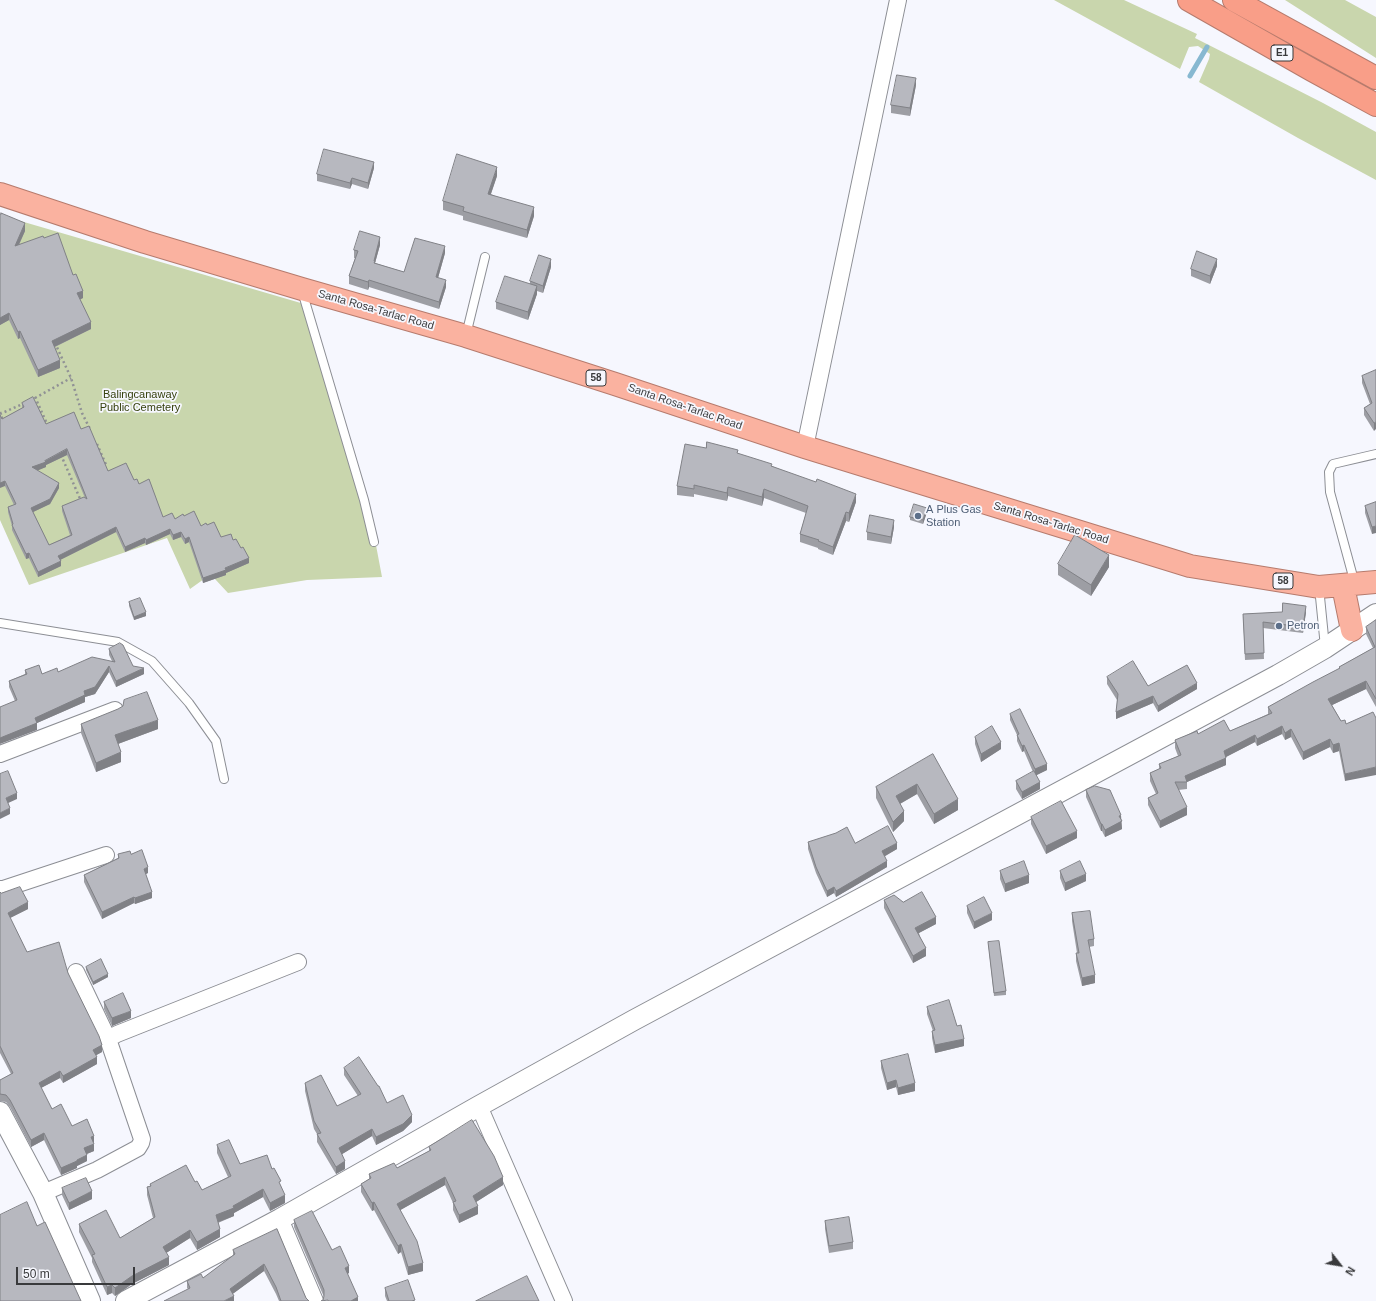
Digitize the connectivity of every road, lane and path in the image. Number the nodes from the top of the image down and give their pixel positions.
1 (898, 0) edge
2 (1189, 0) edge
3 (1234, 0) edge
4 (1376, 78) edge
5 (1376, 105) edge
6 (0, 194) edge
7 (486, 256) dead end
8 (302, 289) junction
9 (52, 336) edge
10 (466, 336) junction
11 (71, 378) junction
12 (35, 397) junction
13 (0, 413) edge
14 (5, 426) edge
15 (48, 427) edge
16 (92, 434) edge
17 (95, 442) edge
18 (805, 447) junction
19 (58, 449) edge
20 (1376, 454) edge
21 (108, 471) edge
22 (84, 507) edge
23 (374, 542) dead end
24 (1376, 582) edge
25 (1349, 585) junction
26 (1319, 587) junction
27 (1376, 614) edge
28 (0, 623) edge
29 (1352, 630) junction
30 (1325, 648) junction
31 (115, 710) edge
32 (0, 754) edge
33 (224, 778) dead end
34 (106, 855) dead end
35 (0, 889) edge
36 (298, 962) dead end
37 (76, 972) dead end
38 (108, 1039) junction
39 (479, 1106) junction
40 (0, 1112) edge
41 (43, 1193) junction
42 (280, 1218) junction
43 (90, 1301) edge
44 (126, 1301) edge
45 (315, 1301) edge
46 (564, 1301) edge

1 - 18 street
2 - 5 highway, E1
3 - 4 highway, E1
6 - 8 highway, Santa Rosa-Tarlac Road / 58
7 - 10 lane
8 - 10 highway, Santa Rosa-Tarlac Road / 58
8 - 23 lane
9 - 11 path
10 - 18 highway, Santa Rosa-Tarlac Road / 58
11 - 12 path
11 - 16 path
12 - 13 path
12 - 15 path
13 - 14 path
17 - 21 path
18 - 26 highway, Santa Rosa-Tarlac Road / 58
19 - 22 path
20 - 25 lane
24 - 25 highway, Santa Rosa-Tarlac Road / 58
25 - 26 highway, Santa Rosa-Tarlac Road / 58
25 - 29 highway
26 - 30 lane
27 - 29 street
28 - 33 lane
29 - 30 street
30 - 39 street
31 - 32 street
34 - 35 street
36 - 38 street
37 - 38 street
38 - 41 street
39 - 42 street
39 - 46 street
40 - 41 street
41 - 43 street
42 - 44 street
42 - 45 street

